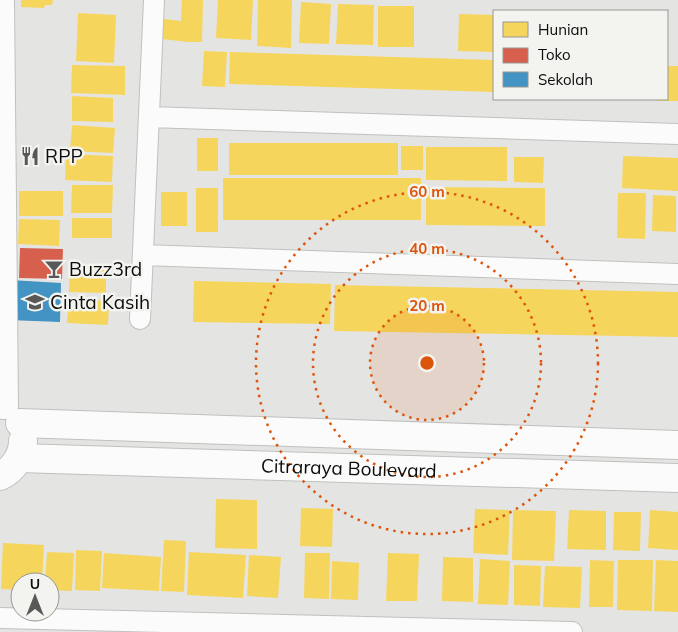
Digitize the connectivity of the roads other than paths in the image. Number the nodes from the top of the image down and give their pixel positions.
1 (0, 0) edge
2 (154, 0) edge
3 (149, 116) junction
4 (678, 134) edge
5 (143, 255) junction
6 (678, 274) edge
7 (140, 319) dead end
8 (8, 411) edge
9 (678, 445) edge
10 (19, 458) junction
11 (0, 476) edge
12 (678, 478) edge
13 (0, 618) edge
14 (572, 632) edge

1 - 8 main road
2 - 3 street
3 - 4 street
3 - 5 street
5 - 6 street
5 - 7 street
8 - 9 main road, Citraraya Boulevard
8 - 10 main road
10 - 11 main road
10 - 12 main road, Citraraya Boulevard
13 - 14 street

